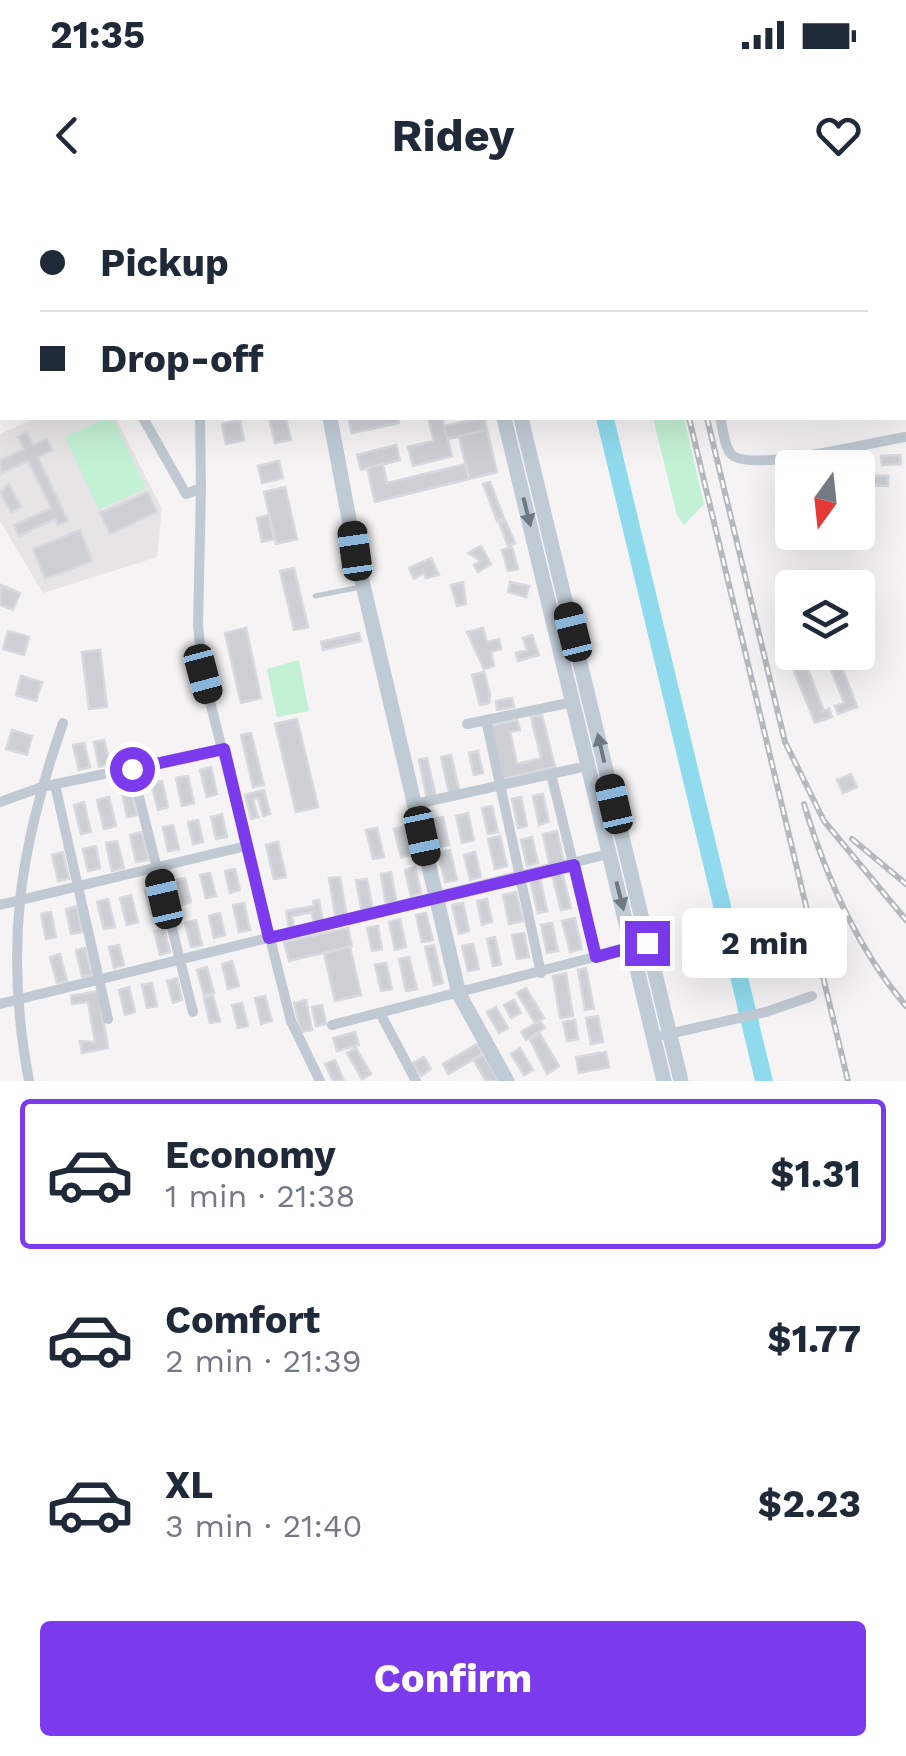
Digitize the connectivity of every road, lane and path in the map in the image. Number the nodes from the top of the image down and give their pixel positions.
1 (144, 420) edge
2 (200, 420) edge
3 (330, 420) edge
4 (504, 420) edge
5 (520, 420) edge
6 (721, 420) edge
7 (906, 437) edge
8 (201, 488) junction
9 (364, 587) junction
10 (314, 596) dead end
11 (573, 702) junction
12 (486, 720) junction
13 (63, 723) dead end
14 (466, 724) dead end
15 (224, 749) junction
16 (578, 768) dead end
17 (132, 769) junction
18 (551, 774) junction
19 (56, 784) junction
20 (499, 786) junction
21 (42, 787) junction
22 (0, 802) edge
23 (416, 804) junction
24 (246, 846) junction
25 (600, 856) dead end
26 (574, 865) junction
27 (157, 868) junction
28 (519, 878) junction
29 (80, 888) junction
30 (436, 899) junction
31 (17, 900) junction
32 (0, 905) edge
33 (269, 938) junction
34 (640, 945) junction
35 (596, 957) junction
36 (180, 960) junction
37 (541, 973) junction
38 (100, 982) junction
39 (458, 994) junction
40 (812, 996) dead end
41 (20, 999) junction
42 (0, 1004) edge
43 (192, 1012) dead end
44 (380, 1013) junction
45 (108, 1019) dead end
46 (332, 1025) dead end
47 (662, 1036) junction
48 (30, 1081) edge
49 (320, 1081) edge
50 (416, 1081) edge
51 (507, 1081) edge
52 (664, 1081) edge
53 (681, 1081) edge

1 - 8 street
2 - 8 street
3 - 9 street
4 -> 11 street
34 -> 5 street
6 - 7 street
8 - 15 street
9 - 10 lane
9 - 23 street
11 - 12 street
11 -> 34 street
12 - 14 street
12 - 20 street
13 - 21 street
15 - 17 street
15 - 24 street
16 - 18 street
17 - 19 street
17 - 27 street
18 - 20 street
18 - 26 street
19 - 21 street
19 - 29 street
20 - 23 street
20 - 28 street
21 - 22 street
21 - 31 street
23 - 30 street
24 - 27 street
24 - 33 street
25 - 26 street
26 - 28 street
26 - 35 street
27 - 29 street
27 - 36 street
28 - 30 street
28 - 37 street
29 - 31 street
29 - 38 street
30 - 33 street
30 - 39 street
31 - 32 street
31 - 41 street
33 - 36 street
33 - 49 street
34 - 35 street
34 - 47 street
35 - 37 street
36 - 38 street
36 - 43 street
37 - 39 street
38 - 41 street
38 - 45 street
39 - 44 street
39 - 51 street
40 - 47 street
41 - 42 street
41 - 48 street
44 - 46 street
44 - 50 street
47 - 52 street
47 - 53 street

